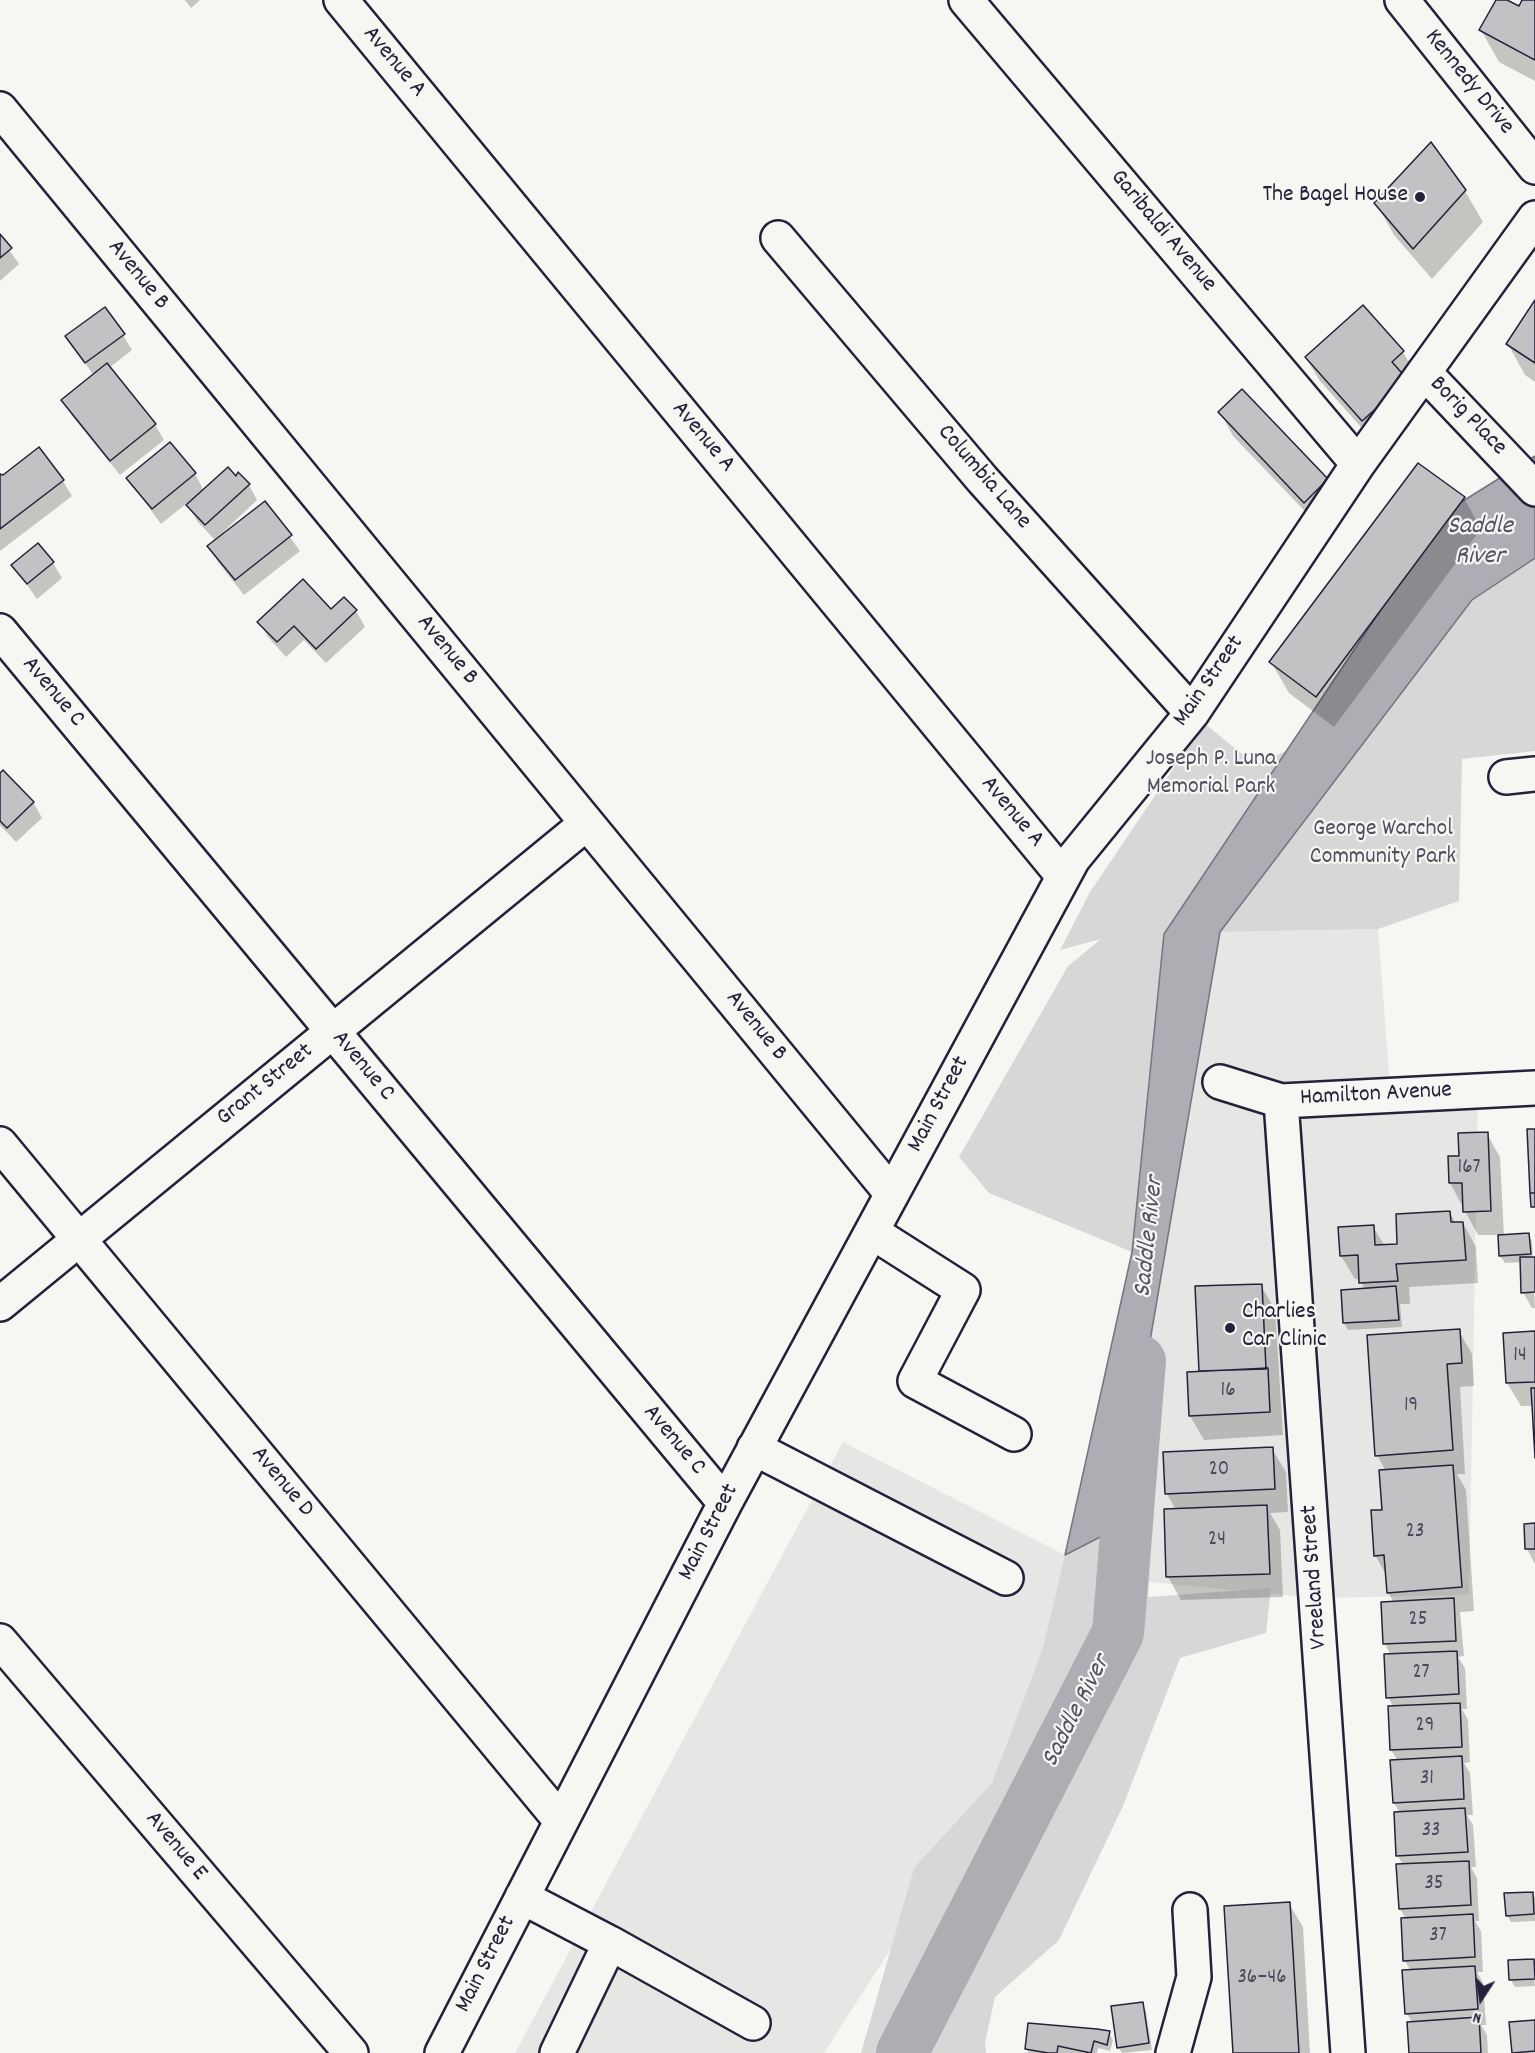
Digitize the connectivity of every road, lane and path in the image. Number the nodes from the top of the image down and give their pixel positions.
1 (340, 0) edge
2 (966, 0) edge
3 (1402, 0) edge
4 (0, 109) edge
5 (1535, 167) edge
6 (1535, 218) edge
7 (778, 238) dead end
8 (1424, 372) junction
9 (1358, 464) junction
10 (1535, 489) edge
11 (0, 631) edge
12 (1192, 713) junction
13 (587, 823) junction
14 (1063, 876) junction
15 (333, 1031) junction
16 (1220, 1082) dead end
17 (1535, 1088) edge
18 (1281, 1101) junction
19 (0, 1144) edge
20 (892, 1194) junction
21 (872, 1232) junction
22 (79, 1239) junction
23 (0, 1304) edge
24 (1014, 1434) dead end
25 (754, 1448) junction
26 (725, 1503) junction
27 (1006, 1578) dead end
28 (0, 1641) edge
29 (561, 1821) junction
30 (522, 1897) junction
31 (1190, 1910) dead end
32 (610, 1943) junction
33 (753, 2023) dead end
34 (351, 2053) edge
35 (442, 2053) edge
36 (557, 2053) edge
37 (1173, 2053) edge
38 (1348, 2053) edge

1 - 14 street, Avenue A
2 - 9 street, Garibaldi Avenue
3 - 5 street, Kennedy Drive
4 - 13 street, Avenue B
6 - 8 street, Main Street
7 - 12 street, Columbia Lane
8 - 9 street, Main Street
8 - 10 street, Borig Place
9 - 12 street, Main Street
11 - 15 street, Avenue C
12 - 14 street, Main Street
13 - 15 street, Grant Street
13 - 20 street, Avenue B
14 - 20 street, Main Street
15 - 22 street, Grant Street
15 - 26 street, Avenue C
16 - 18 street, Hamilton Avenue
17 - 18 street, Hamilton Avenue
18 - 38 street, Vreeland Street
19 - 22 street, Avenue D
20 - 21 street, Main Street
21 - 24 street
21 - 25 street, Main Street
22 - 23 street, Grant Street
22 - 29 street, Avenue D
25 - 26 street, Main Street
25 - 27 street
26 - 29 street, Main Street
28 - 34 street, Avenue E
29 - 30 street, Main Street
30 - 32 street
30 - 35 street, Main Street
31 - 37 street
32 - 33 street
32 - 36 street

